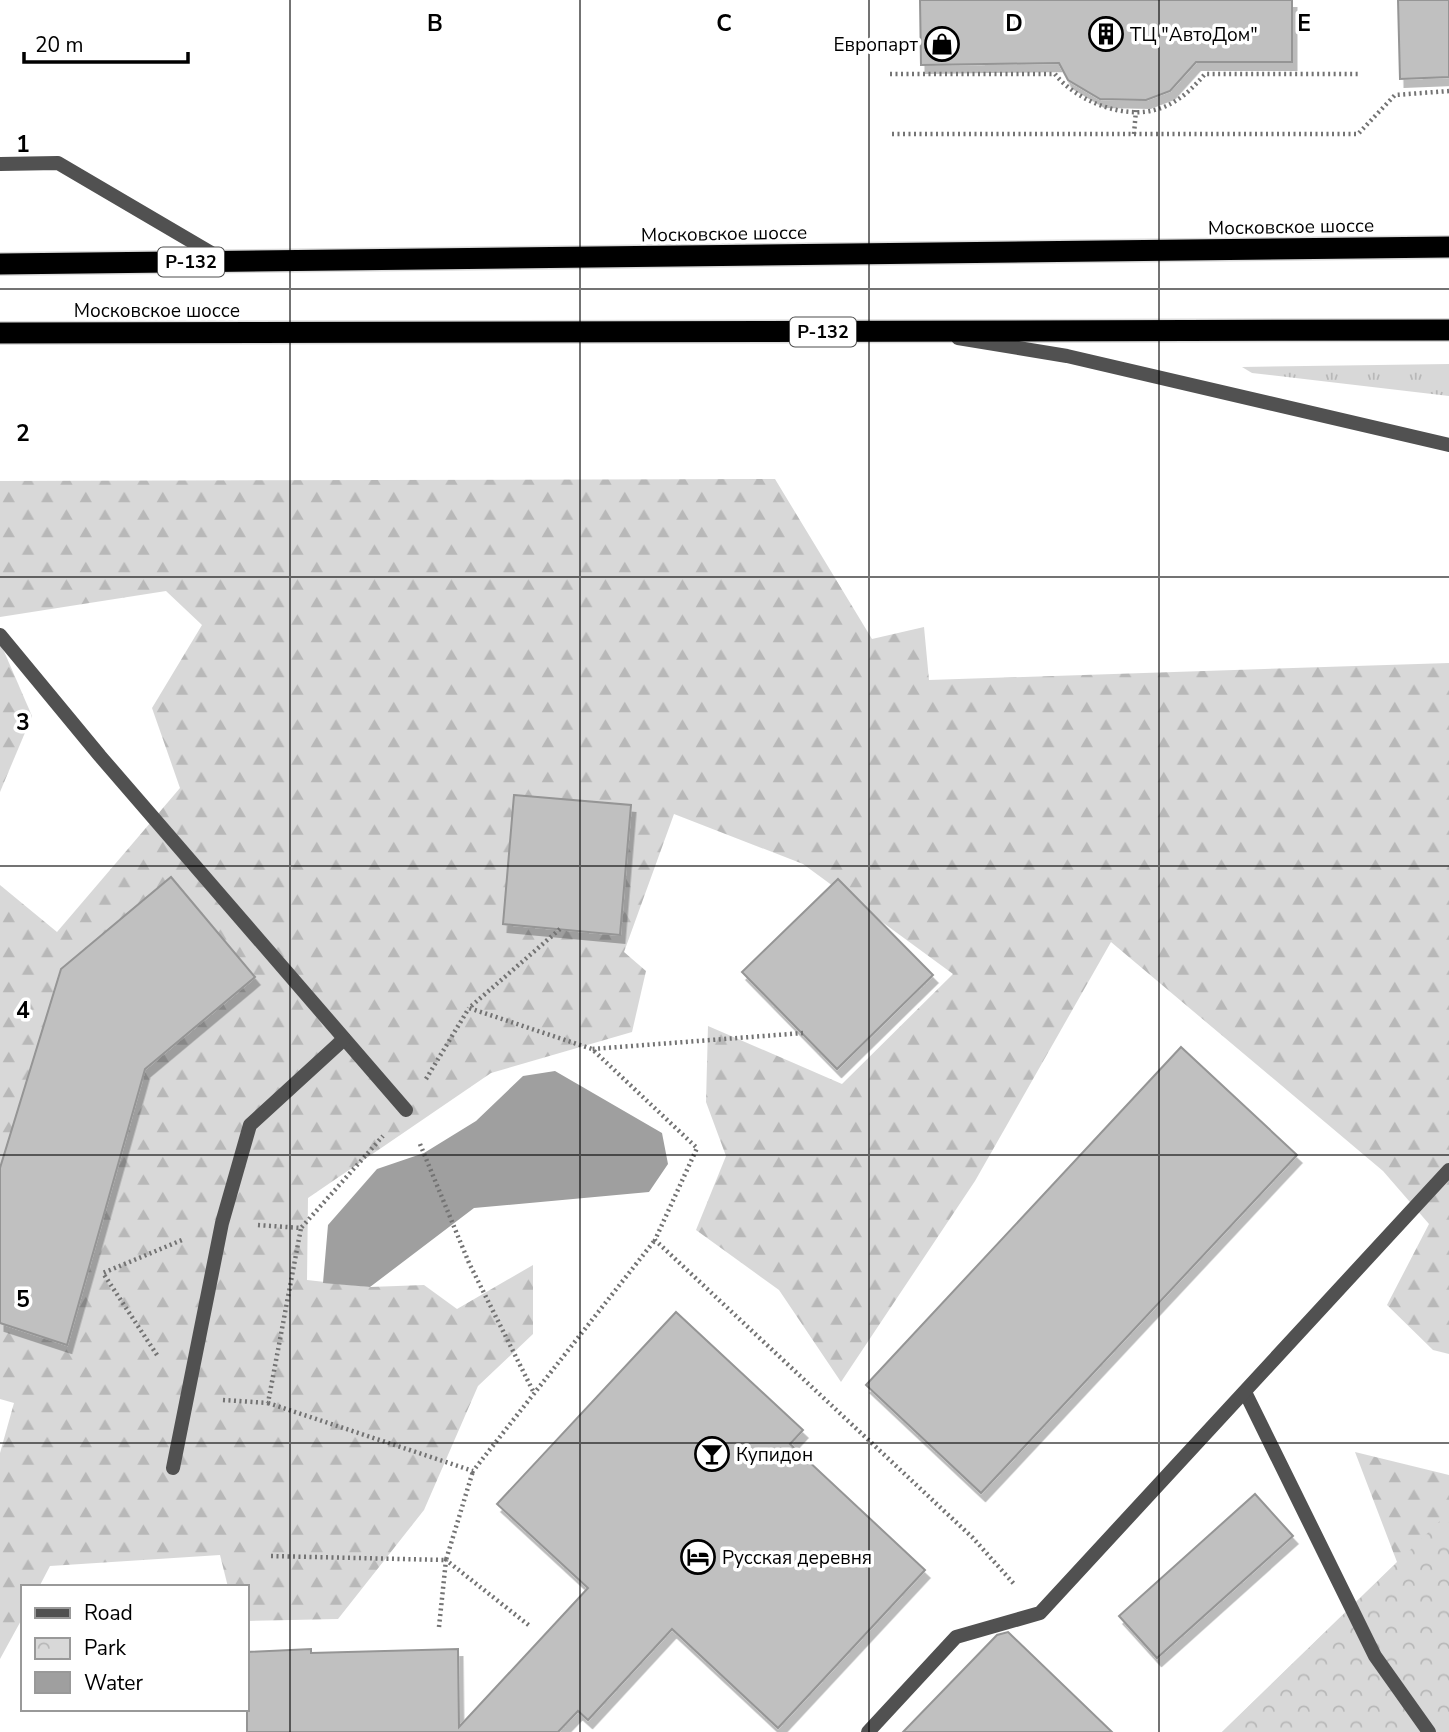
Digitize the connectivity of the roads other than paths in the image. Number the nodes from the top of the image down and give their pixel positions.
1 (0, 164) edge
2 (1449, 247) edge
3 (226, 261) junction
4 (0, 264) edge
5 (1449, 330) edge
6 (915, 331) junction
7 (0, 333) edge
8 (1449, 445) edge
9 (0, 635) edge
10 (344, 1039) junction
11 (407, 1110) road end
12 (1449, 1170) edge
13 (1245, 1392) junction
14 (173, 1468) dead end
15 (868, 1732) edge
16 (1429, 1732) edge

1 - 3 street
2 - 3 highway, Московское шоссе / Р-132
3 - 4 highway, Московское шоссе / Р-132
5 - 6 highway, Московское шоссе / Р-132
6 - 7 highway, Московское шоссе / Р-132
6 - 8 street
9 - 10 street
10 - 11 street
10 - 14 street
12 - 13 street
13 - 15 street
13 - 16 street

